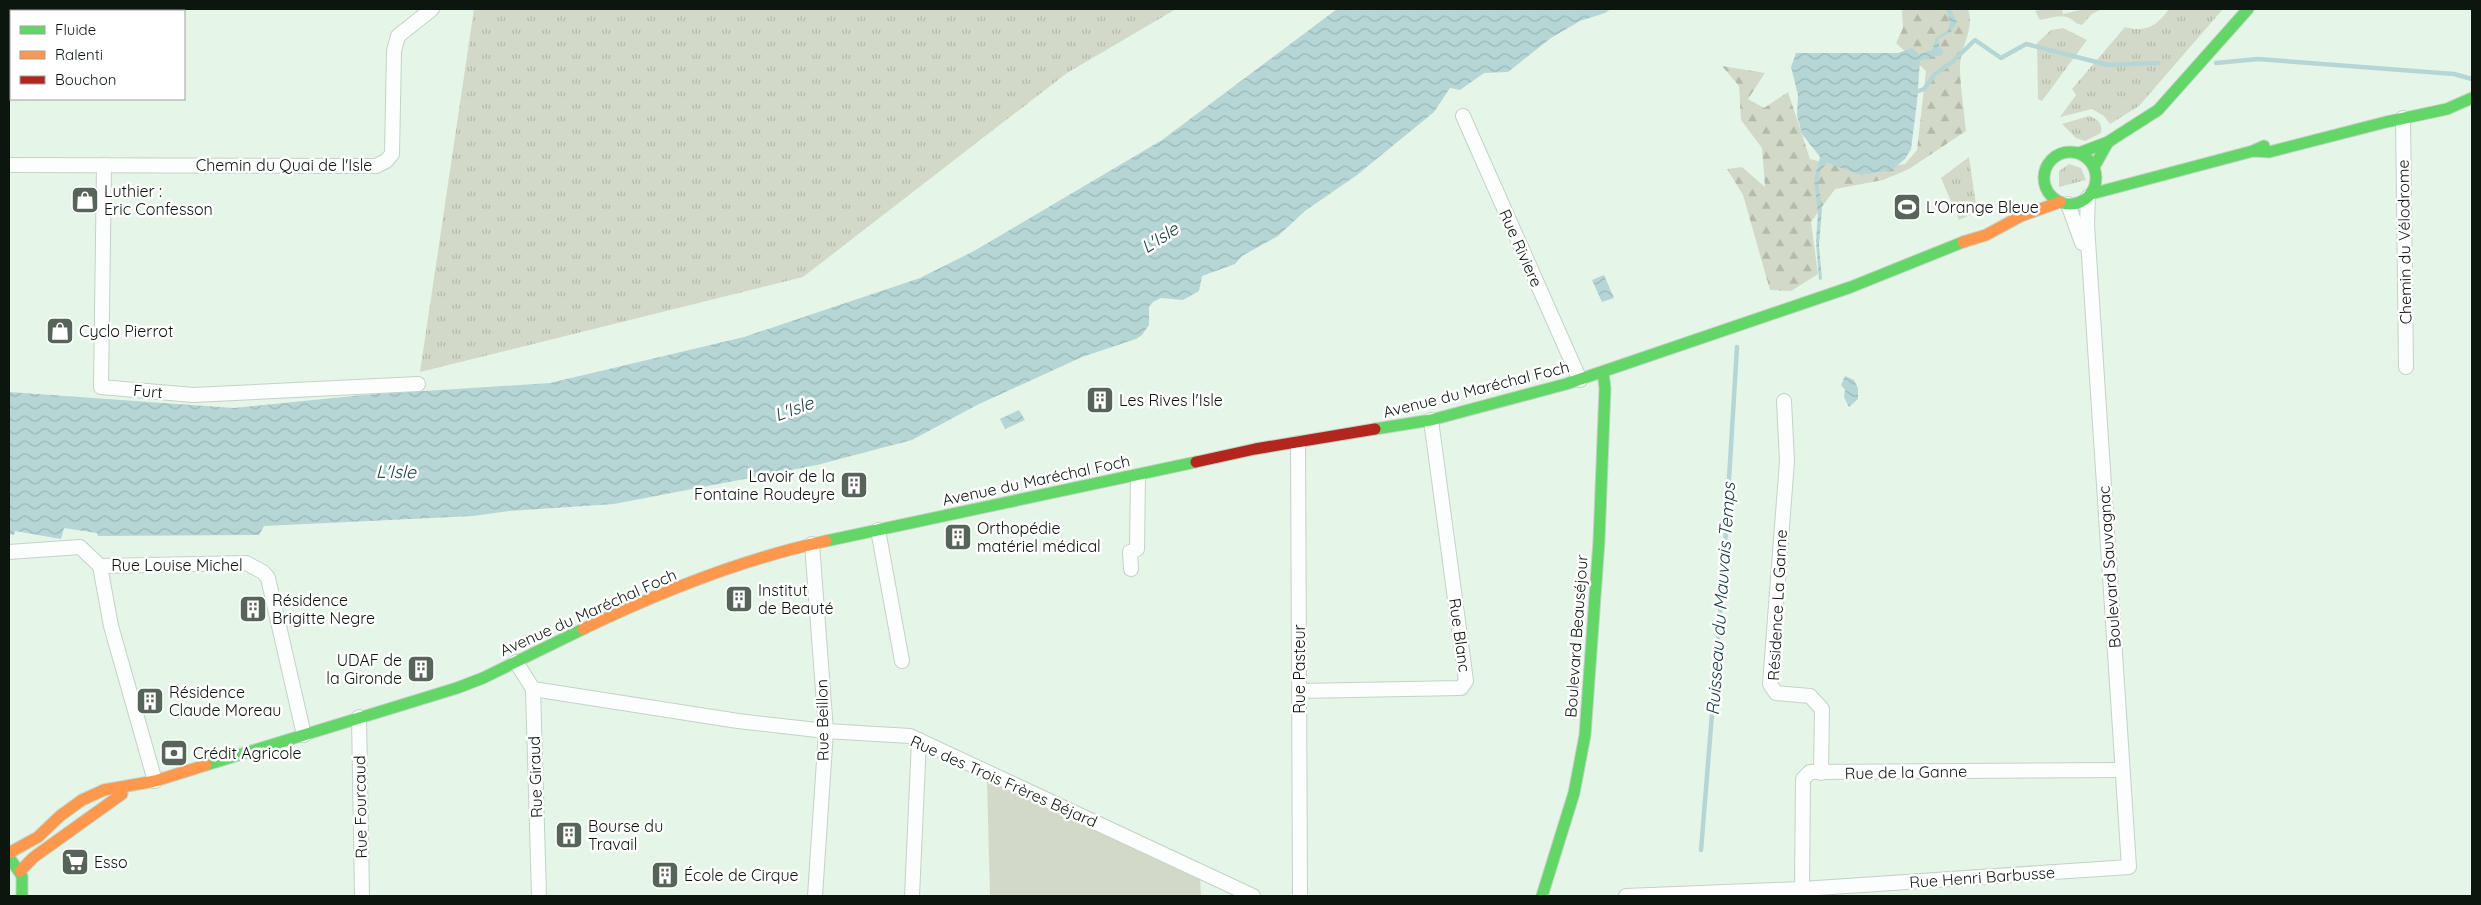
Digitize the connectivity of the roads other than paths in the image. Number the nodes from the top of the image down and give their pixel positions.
1 (432, 9) edge
2 (2248, 9) edge
3 (2472, 97) edge
4 (1463, 116) dead end
5 (2402, 118) junction
6 (2108, 142) junction
7 (2079, 153) junction
8 (104, 164) junction
9 (9, 165) edge
10 (2095, 171) junction
11 (2171, 172) junction
12 (2044, 183) junction
13 (2090, 196) junction
14 (2064, 203) junction
15 (1950, 246) junction
16 (2090, 268) junction
17 (2406, 367) dead end
18 (1603, 373) junction
19 (1580, 380) junction
20 (418, 384) dead end
21 (1784, 401) dead end
22 (1431, 420) junction
23 (1298, 443) junction
24 (1138, 476) junction
25 (878, 530) junction
26 (812, 544) junction
27 (9, 552) edge
28 (100, 566) junction
29 (1130, 569) dead end
30 (902, 661) dead end
31 (516, 662) junction
32 (533, 689) junction
33 (1299, 691) junction
34 (359, 717) junction
35 (826, 730) junction
36 (304, 734) junction
37 (919, 740) junction
38 (2122, 770) junction
39 (1821, 773) junction
40 (155, 781) junction
41 (140, 785) junction
42 (9, 853) edge
43 (9, 858) edge
44 (2128, 867) joint
45 (20, 871) junction
46 (1802, 889) junction
47 (26, 894) edge
48 (1753, 894) edge
49 (362, 896) edge
50 (538, 896) edge
51 (816, 896) edge
52 (912, 896) edge
53 (1253, 896) edge
54 (1300, 896) edge
55 (1542, 896) edge
56 (1626, 896) edge

1 - 8 street, Chemin du Quai de l'Isle
2 - 6 main road
3 - 5 main road
4 - 19 street, Rue Riviere
5 - 11 main road
5 - 17 street, Chemin du Vélodrome
6 - 7 main road
6 - 10 main road
7 - 10 main road
7 - 12 main road
8 - 9 street, Chemin du Quai de l'Isle
8 - 20 street, Furt
10 - 11 main road
10 - 13 main road
11 - 13 main road
12 - 14 main road
12 - 15 main road, Avenue du Maréchal Foch
13 - 14 main road
13 - 16 street, Boulevard Sauvagnac
14 - 15 main road, Avenue du Maréchal Foch
14 - 16 street, Boulevard Sauvagnac
15 - 18 main road, Avenue du Maréchal Foch
16 - 38 street, Boulevard Sauvagnac
18 - 19 main road, Avenue du Maréchal Foch
18 - 55 main road, Boulevard Beauséjour
19 - 22 main road, Avenue du Maréchal Foch
21 - 39 street, Résidence La Ganne
22 - 23 main road, Avenue du Maréchal Foch
22 - 33 street, Rue Blanc
23 - 24 main road, Avenue du Maréchal Foch
23 - 33 street, Rue Pasteur
24 - 25 main road, Avenue du Maréchal Foch
24 - 29 street
25 - 26 main road, Avenue du Maréchal Foch
25 - 30 street
26 - 31 main road, Avenue du Maréchal Foch
26 - 35 street, Rue Beillon
27 - 28 street
28 - 36 street, Rue Louise Michel
28 - 40 street
31 - 32 street
31 - 34 main road, Avenue du Maréchal Foch
32 - 35 street, Rue des Trois Frères Béjard
32 - 50 street, Rue Giraud
33 - 54 street, Rue Pasteur
34 - 36 main road, Avenue du Maréchal Foch
34 - 49 street, Rue Fourcaud
35 - 37 street, Rue des Trois Frères Béjard
35 - 51 street, Rue Beillon
36 - 40 main road, Avenue du Maréchal Foch
37 - 52 street
37 - 53 street, Rue des Trois Frères Béjard
38 - 39 street, Rue de la Ganne
38 - 44 street, Boulevard Sauvagnac
39 - 46 street, Rue de la Ganne
40 - 41 main road, Avenue du Maréchal Foch
41 - 42 main road, Avenue du Maréchal Foch
41 - 45 main road, Avenue du Maréchal Foch
43 - 45 main road
44 - 46 street, Rue Henri Barbusse
45 - 47 main road
46 - 48 street, Rue Henri Barbusse
48 - 56 street, Rue Henri Barbusse

